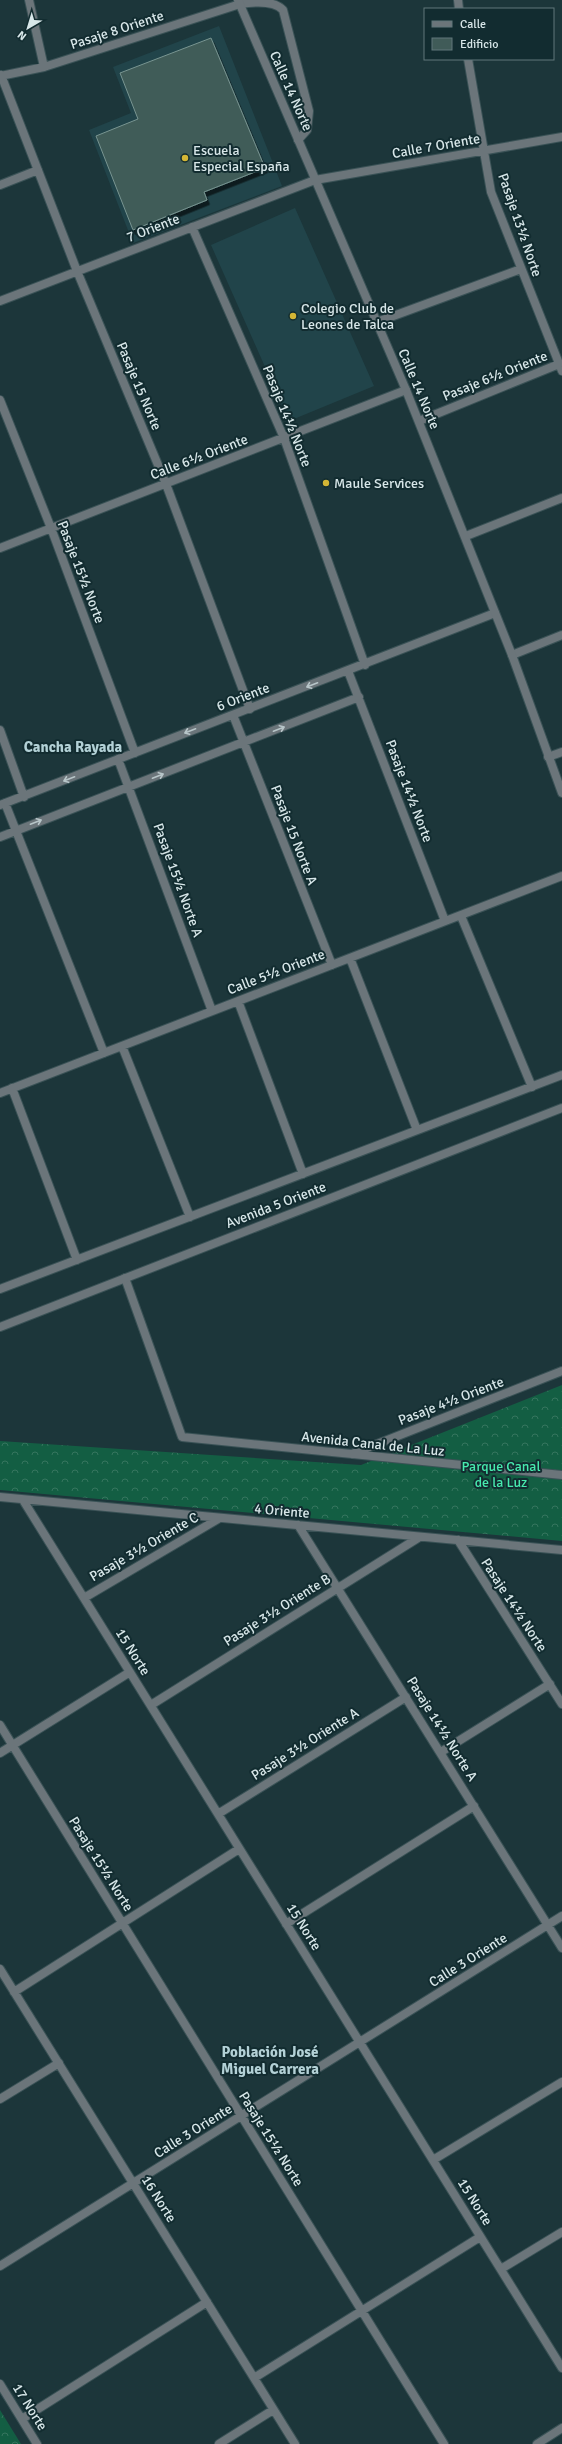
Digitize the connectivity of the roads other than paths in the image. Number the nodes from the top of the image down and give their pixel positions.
1 (29, 0) edge
2 (239, 2) edge
3 (468, 60) edge
4 (44, 66) junction
5 (1, 76) edge
6 (562, 137) edge
7 (298, 140) junction
8 (484, 151) junction
9 (38, 170) junction
10 (315, 180) junction
11 (0, 185) edge
12 (192, 227) junction
13 (520, 269) junction
14 (77, 271) junction
15 (0, 301) edge
16 (377, 322) junction
17 (560, 367) edge
18 (406, 390) junction
19 (0, 400) edge
20 (419, 420) junction
21 (284, 438) junction
22 (166, 484) junction
23 (562, 498) edge
24 (51, 528) junction
25 (466, 536) junction
26 (0, 548) edge
27 (495, 613) junction
28 (562, 635) edge
29 (512, 655) junction
30 (365, 665) junction
31 (348, 671) junction
32 (359, 697) junction
33 (250, 708) junction
34 (233, 715) junction
35 (0, 730) edge
36 (244, 742) junction
37 (562, 752) edge
38 (135, 753) junction
39 (548, 757) junction
40 (118, 759) junction
41 (129, 787) junction
42 (562, 793) edge
43 (24, 796) junction
44 (2, 804) edge
45 (16, 830) junction
46 (0, 836) edge
47 (562, 876) edge
48 (461, 916) junction
49 (445, 921) junction
50 (350, 958) junction
51 (332, 965) junction
52 (238, 1001) junction
53 (212, 1011) junction
54 (122, 1046) junction
55 (104, 1053) junction
56 (562, 1075) edge
57 (532, 1087) junction
58 (12, 1088) junction
59 (0, 1092) edge
60 (562, 1108) edge
61 (417, 1130) junction
62 (303, 1174) junction
63 (190, 1217) junction
64 (77, 1260) junction
65 (125, 1278) junction
66 (0, 1289) edge
67 (0, 1327) edge
68 (562, 1372) edge
69 (350, 1455) junction
70 (562, 1475) edge
71 (0, 1497) edge
72 (23, 1500) junction
73 (218, 1518) junction
74 (298, 1525) junction
75 (418, 1538) junction
76 (458, 1540) junction
77 (562, 1550) edge
78 (338, 1587) junction
79 (84, 1598) junction
80 (130, 1672) junction
81 (550, 1684) junction
82 (406, 1697) junction
83 (562, 1704) edge
84 (151, 1705) junction
85 (0, 1725) edge
86 (12, 1745) junction
87 (441, 1752) junction
88 (0, 1753) edge
89 (474, 1806) junction
90 (218, 1814) junction
91 (239, 1848) junction
92 (562, 1916) edge
93 (122, 1923) junction
94 (286, 1924) junction
95 (548, 1925) junction
96 (562, 1948) edge
97 (0, 1969) edge
98 (14, 1992) junction
99 (360, 2042) junction
100 (59, 2063) junction
101 (562, 2082) edge
102 (0, 2099) edge
103 (242, 2116) junction
104 (433, 2160) junction
105 (134, 2183) junction
106 (562, 2232) edge
107 (480, 2237) junction
108 (0, 2266) edge
109 (501, 2270) junction
110 (207, 2302) junction
111 (362, 2311) junction
112 (562, 2368) edge
113 (254, 2378) junction
114 (0, 2384) edge
115 (273, 2410) junction
116 (22, 2419) junction
117 (562, 2428) edge
118 (37, 2444) edge
119 (219, 2444) edge
120 (294, 2444) edge
121 (444, 2444) edge
122 (536, 2444) edge

1 - 4 street
2 - 4 street, Pasaje 8 Oriente
2 - 7 street, Calle 14 Norte
2 - 7 street, Pasaje 8 Oriente
3 - 8 street, Pasaje 13½ Norte
4 - 5 street, Pasaje 8 Oriente
5 - 9 street, Pasaje 15 Norte
6 - 8 street, Calle 7 Oriente
7 - 10 street, Calle 14 Norte
8 - 10 street, Calle 7 Oriente
8 - 13 street, Pasaje 13½ Norte
9 - 11 street
9 - 14 street, Pasaje 15 Norte
10 - 12 street, 7 Oriente
10 - 16 street, Calle 14 Norte
12 - 14 street, 7 Oriente
12 - 21 street, Pasaje 14½ Norte
13 - 16 street
13 - 17 street, Pasaje 13½ Norte
14 - 15 street, 7 Oriente
14 - 22 street, Pasaje 15 Norte
16 - 18 street, Calle 14 Norte
17 - 20 street, Pasaje 6½ Oriente
18 - 20 street, Calle 14 Norte
18 - 21 street, Calle 6½ Oriente
19 - 24 street, Pasaje 15½ Norte
20 - 25 street, Calle 14 Norte
21 - 22 street, Calle 6½ Oriente
21 - 30 street, Pasaje 14½ Norte
22 - 24 street, Calle 6½ Oriente
22 - 33 street, Pasaje 15 Norte
23 - 25 street
24 - 26 street, Calle 6½ Oriente
24 - 38 street, Pasaje 15½ Norte
25 - 27 street, Calle 14 Norte
27 - 29 street, Calle 14 Norte
27 - 30 street, 6 Oriente
28 - 29 street
29 - 39 street, Calle 14 Norte
30 - 31 street, 6 Oriente
31 - 32 street, Pasaje 14½ Norte
31 -> 33 street, 6 Oriente
36 -> 32 street
32 - 49 street, Pasaje 14½ Norte
33 - 34 street, 6 Oriente
34 - 36 street, Pasaje 15 Norte A
34 -> 38 street, 6 Oriente
35 - 43 street
41 -> 36 street
36 - 51 street, Pasaje 15 Norte A
37 - 39 street
38 - 40 street, 6 Oriente
39 - 42 street, Calle 14 Norte
40 - 41 street, Pasaje 15½ Norte A
40 -> 43 street, 6 Oriente
45 -> 41 street
41 - 53 street, Pasaje 15½ Norte A
43 - 44 street, 6 Oriente
44 - 45 street
45 - 46 street
45 - 55 street
47 - 48 street, Calle 5½ Oriente
48 - 49 street, Calle 5½ Oriente
48 - 57 street
49 - 50 street, Calle 5½ Oriente
50 - 51 street, Calle 5½ Oriente
50 - 61 street
51 - 52 street, Calle 5½ Oriente
52 - 53 street, Calle 5½ Oriente
52 - 62 street
53 - 54 street, Calle 5½ Oriente
54 - 55 street, Calle 5½ Oriente
54 - 63 street
55 - 58 street, Calle 5½ Oriente
56 - 57 street
57 - 61 street
58 - 59 street, Calle 5½ Oriente
58 - 64 street
60 - 65 street, Avenida 5 Oriente
61 - 62 street
62 - 63 street
63 - 64 street
64 - 66 street
65 - 67 street, Avenida 5 Oriente
65 - 69 street, Avenida Canal de La Luz
68 - 69 street, Pasaje 4½ Oriente
69 - 70 street, Avenida Canal de La Luz
71 - 72 street, 4 Oriente
72 - 73 street, 4 Oriente
72 - 79 street, 15 Norte
73 - 74 street, 4 Oriente
73 - 79 street, Pasaje 3½ Oriente C
74 - 75 street, 4 Oriente
74 - 78 street, Pasaje 14½ Norte A
75 - 76 street, 4 Oriente
75 - 78 street, Pasaje 3½ Oriente B
76 - 77 street, 4 Oriente
76 - 81 street, Pasaje 14½ Norte
78 - 82 street, Pasaje 14½ Norte A
78 - 84 street, Pasaje 3½ Oriente B
79 - 80 street, 15 Norte
80 - 84 street, 15 Norte
80 - 86 street
81 - 83 street, Pasaje 14½ Norte
81 - 87 street
82 - 87 street, Pasaje 14½ Norte A
82 - 90 street, Pasaje 3½ Oriente A
84 - 90 street, 15 Norte
85 - 86 street, Pasaje 15½ Norte
86 - 88 street
86 - 93 street, Pasaje 15½ Norte
87 - 89 street, Pasaje 14½ Norte A
89 - 94 street
89 - 95 street, Pasaje 14½ Norte A
90 - 91 street, 15 Norte
91 - 93 street
91 - 94 street, 15 Norte
92 - 95 street, Calle 3 Oriente
93 - 98 street
93 - 103 street, Pasaje 15½ Norte
94 - 99 street, 15 Norte
95 - 96 street, Pasaje 14½ Norte A
95 - 99 street, Calle 3 Oriente
97 - 98 street, 16 Norte
98 - 100 street, 16 Norte
99 - 103 street, Calle 3 Oriente
99 - 104 street, 15 Norte
100 - 102 street
100 - 105 street, 16 Norte
101 - 104 street
103 - 105 street, Calle 3 Oriente
103 - 111 street, Pasaje 15½ Norte
104 - 107 street, 15 Norte
105 - 108 street, Calle 3 Oriente
105 - 110 street, 16 Norte
106 - 109 street
107 - 109 street, 15 Norte
107 - 111 street
109 - 112 street, 15 Norte
110 - 113 street, 16 Norte
110 - 116 street
111 - 113 street
111 - 121 street, Pasaje 15½ Norte
113 - 115 street, 16 Norte
114 - 116 street, 17 Norte
115 - 119 street
115 - 120 street, 16 Norte
116 - 118 street, 17 Norte
117 - 122 street

